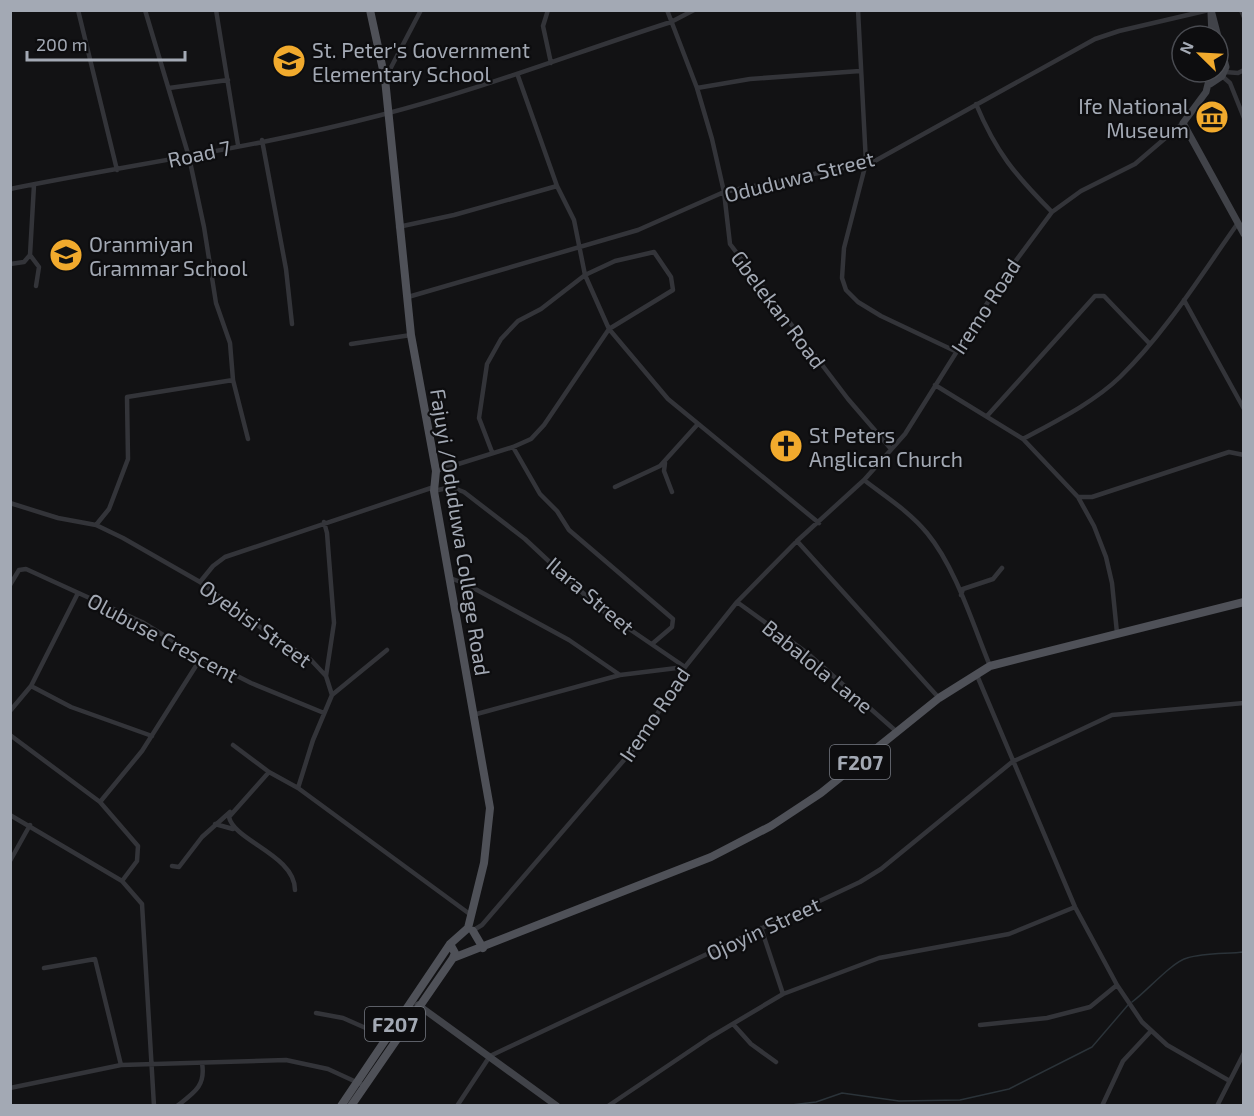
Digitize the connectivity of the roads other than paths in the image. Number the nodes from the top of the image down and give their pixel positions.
1 (78, 10) edge
2 (145, 10) edge
3 (216, 10) edge
4 (370, 10) edge
5 (421, 10) edge
6 (548, 10) edge
7 (667, 10) edge
8 (694, 10) edge
9 (858, 10) edge
10 (1210, 10) edge
11 (1241, 10) edge
12 (1244, 17) edge
13 (670, 22) junction
14 (551, 63) junction
15 (860, 71) junction
16 (518, 76) junction
17 (385, 79) junction
18 (228, 80) junction
19 (1230, 83) edge
20 (1210, 84) edge
21 (169, 88) junction
22 (697, 88) junction
23 (976, 104) junction
24 (387, 114) junction
25 (1244, 118) edge
26 (1183, 123) junction
27 (262, 140) junction
28 (237, 145) junction
29 (189, 157) junction
30 (866, 163) junction
31 (117, 170) junction
32 (34, 185) junction
33 (557, 186) junction
34 (10, 189) edge
35 (724, 192) junction
36 (1052, 212) junction
37 (1238, 223) junction
38 (398, 227) junction
39 (1244, 234) edge
40 (579, 247) junction
41 (30, 255) junction
42 (10, 264) edge
43 (585, 275) junction
44 (36, 286) dead end
45 (408, 297) junction
46 (1184, 300) junction
47 (292, 324) dead end
48 (609, 329) junction
49 (411, 335) junction
50 (351, 344) dead end
51 (1150, 344) junction
52 (955, 351) junction
53 (233, 380) junction
54 (935, 385) junction
55 (1244, 409) edge
56 (987, 416) junction
57 (697, 425) junction
58 (248, 439) dead end
59 (1023, 440) junction
60 (513, 447) junction
61 (891, 449) junction
62 (492, 452) junction
63 (1244, 455) edge
64 (665, 462) junction
65 (436, 471) junction
66 (864, 480) junction
67 (615, 487) dead end
68 (434, 489) junction
69 (672, 492) dead end
70 (1078, 497) junction
71 (10, 503) edge
72 (324, 522) junction
73 (819, 523) junction
74 (96, 525) junction
75 (796, 541) junction
76 (1002, 568) dead end
77 (450, 578) junction
78 (200, 582) junction
79 (10, 585) edge
80 (78, 593) junction
81 (961, 595) junction
82 (737, 602) junction
83 (1244, 602) edge
84 (1117, 633) junction
85 (652, 644) junction
86 (387, 651) dead end
87 (201, 657) junction
88 (990, 666) junction
89 (685, 667) junction
90 (976, 673) junction
91 (620, 675) junction
92 (326, 676) junction
93 (31, 686) junction
94 (332, 695) junction
95 (939, 698) junction
96 (1244, 703) edge
97 (10, 711) edge
98 (324, 713) junction
99 (472, 715) junction
100 (897, 732) junction
101 (10, 735) edge
102 (152, 736) junction
103 (233, 745) dead end
104 (1012, 762) junction
105 (269, 772) junction
106 (298, 788) junction
107 (100, 802) junction
108 (238, 803) junction
109 (10, 815) edge
110 (215, 824) junction
111 (30, 825) junction
112 (239, 831) junction
113 (10, 861) edge
114 (172, 866) dead end
115 (122, 881) junction
116 (295, 890) dead end
117 (1075, 907) junction
118 (471, 915) junction
119 (760, 928) junction
120 (470, 931) junction
121 (450, 944) junction
122 (483, 948) junction
123 (453, 958) junction
124 (44, 968) dead end
125 (1117, 985) junction
126 (783, 994) junction
127 (418, 1005) junction
128 (316, 1013) dead end
129 (733, 1024) junction
130 (980, 1025) dead end
131 (1151, 1030) junction
132 (386, 1037) junction
133 (1244, 1053) edge
134 (490, 1056) junction
135 (776, 1062) dead end
136 (202, 1063) junction
137 (122, 1065) junction
138 (152, 1065) junction
139 (1228, 1080) junction
140 (361, 1083) junction
141 (10, 1088) edge
142 (552, 1104) edge
143 (154, 1106) edge
144 (177, 1106) edge
145 (341, 1106) edge
146 (351, 1106) edge
147 (457, 1106) edge
148 (609, 1106) edge
149 (1102, 1106) edge
150 (1217, 1106) edge

1 - 31 street
2 - 21 street
3 - 18 street
4 - 17 main road, Fajuyi /Oduduwa College Road
5 - 17 street
6 - 14 street
7 - 13 street, Gbelekan Road
8 - 13 street, Road 7
9 - 15 street
10 - 23 street, Oduduwa Street
11 - 12 street
13 - 14 street, Road 7
13 - 22 street, Gbelekan Road
14 - 16 street, Road 7
15 - 22 street
15 - 30 street
16 - 24 street, Road 7
16 - 33 street
17 - 24 main road, Fajuyi /Oduduwa College Road
18 - 21 street
18 - 28 street
19 - 25 street
20 - 26 street
21 - 29 street
22 - 35 street, Gbelekan Road
23 - 30 street, Oduduwa Street
23 - 36 street
24 - 27 street, Road 7
24 - 38 main road, Fajuyi /Oduduwa College Road
26 - 36 street, Iremo Road
26 - 37 street
27 - 28 street, Road 7
27 - 47 street
28 - 29 street, Road 7
29 - 31 street, Road 7
29 - 53 street
30 - 35 street, Oduduwa Street
30 - 52 street
31 - 32 street, Road 7
32 - 34 street, Road 7
32 - 41 street
33 - 38 street
33 - 40 street
35 - 40 street, Oduduwa Street
35 - 61 street, Gbelekan Road
36 - 52 street, Iremo Road
37 - 39 street
37 - 46 street
38 - 45 main road, Fajuyi /Oduduwa College Road
40 - 43 street
40 - 45 street, Oduduwa Street
41 - 42 street
41 - 44 street
43 - 48 street
43 - 48 street
43 - 62 street
45 - 49 main road, Fajuyi /Oduduwa College Road
46 - 51 street
46 - 55 street
48 - 57 street
48 - 60 street
49 - 50 street
49 - 65 main road, Fajuyi /Oduduwa College Road
51 - 56 street
51 - 59 street
52 - 54 street, Iremo Road
53 - 58 street
53 - 74 street
54 - 56 street
54 - 61 street, Iremo Road
56 - 59 street
57 - 64 street
57 - 73 street
59 - 70 street
60 - 62 street
60 - 85 street
61 - 66 street, Iremo Road
62 - 65 street
63 - 70 street
64 - 67 street
64 - 69 street
65 - 68 main road, Fajuyi /Oduduwa College Road
66 - 73 street, Iremo Road
66 - 81 street
68 - 72 street, Ilara Street
68 - 77 main road, Fajuyi /Oduduwa College Road
68 - 85 street, Ilara Street
70 - 84 street
71 - 74 street, Oyebisi Street
72 - 78 street, Ilara Street
72 - 92 street
73 - 75 street, Iremo Road
74 - 78 street, Oyebisi Street
75 - 82 street, Iremo Road
75 - 95 street
76 - 81 street
77 - 91 street
77 - 99 main road, Fajuyi /Oduduwa College Road
78 - 92 street, Oyebisi Street
79 - 80 street, Olubuse Crescent
80 - 87 street, Olubuse Crescent
80 - 93 street
81 - 88 street
82 - 89 street, Iremo Road
82 - 100 street, Babalola Lane
83 - 84 main road, F207
84 - 88 main road, F207
85 - 89 street, Ilara Street
86 - 94 street
87 - 98 street, Olubuse Crescent
87 - 102 street
88 - 90 main road, F207
89 - 91 street
89 - 120 street, Iremo Road
90 - 95 main road, F207
90 - 104 street
91 - 99 street
92 - 94 street, Oyebisi Street
93 - 97 street
93 - 102 street
94 - 98 street
95 - 100 main road, F207
96 - 104 street, Ojoyin Street
98 - 106 street
99 - 118 main road, Fajuyi /Oduduwa College Road
100 - 122 main road, F207
101 - 107 street
102 - 107 street
103 - 105 street
104 - 117 street
104 - 119 street, Ojoyin Street
105 - 106 street
105 - 108 street
106 - 118 street
107 - 115 street
108 - 110 street
108 - 112 street
109 - 111 street
110 - 112 street
110 - 114 street
111 - 113 street
111 - 115 street
112 - 116 street
115 - 138 street
117 - 125 street
117 - 126 street
118 - 120 main road, Fajuyi /Oduduwa College Road
119 - 126 street
119 - 134 street, Ojoyin Street
120 - 121 main road
120 - 122 main road
121 - 123 main road
121 - 132 main road, F207
122 - 123 main road, F207
123 - 127 main road, F207
124 - 137 street
125 - 130 street
125 - 131 street
126 - 129 street
127 - 134 street
127 - 140 main road, F207
128 - 132 street
129 - 135 street
129 - 148 street
131 - 139 street
131 - 149 street
132 - 140 main road, F207
133 - 139 street
134 - 142 street
134 - 147 street
136 - 138 street
136 - 140 street
136 - 144 street
137 - 138 street
137 - 141 street
138 - 143 street
139 - 150 street
140 - 145 main road, F207
140 - 146 main road, F207

